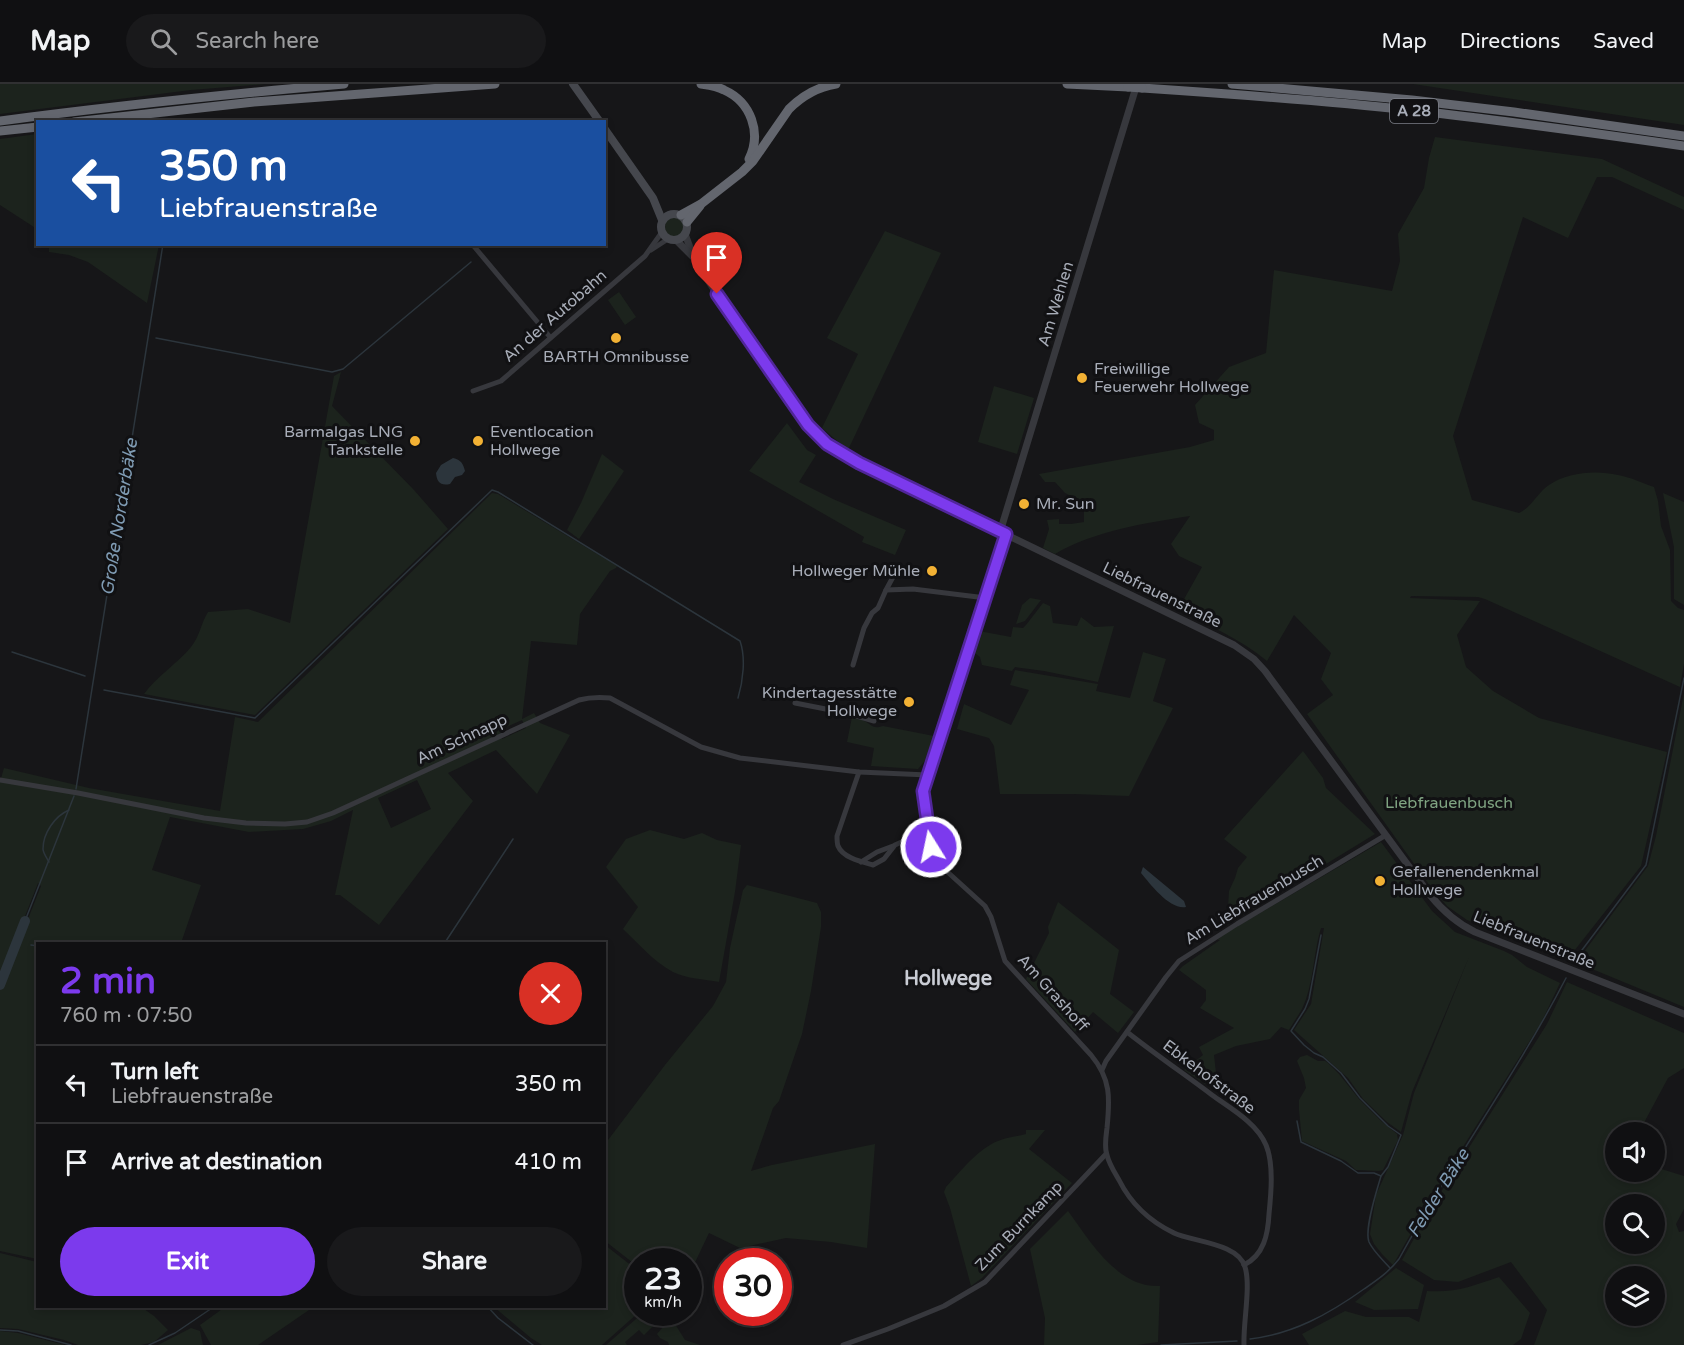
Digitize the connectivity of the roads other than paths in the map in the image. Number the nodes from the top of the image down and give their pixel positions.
1 (344, 84) edge
2 (495, 84) edge
3 (573, 84) edge
4 (701, 84) edge
5 (836, 84) edge
6 (1067, 84) edge
7 (1232, 84) edge
8 (1136, 86) edge
9 (92, 120) edge
10 (599, 120) edge
11 (0, 121) edge
12 (36, 126) edge
13 (606, 131) edge
14 (0, 132) edge
15 (1684, 136) edge
16 (1684, 146) edge
17 (742, 172) junction
18 (653, 198) junction
19 (680, 217) junction
20 (662, 220) junction
21 (662, 232) junction
22 (686, 234) junction
23 (672, 239) junction
24 (474, 246) edge
25 (650, 251) junction
26 (694, 258) junction
27 (550, 337) junction
28 (473, 391) dead end
29 (1003, 533) junction
30 (893, 577) dead end
31 (886, 590) junction
32 (986, 598) junction
33 (853, 665) dead end
34 (795, 704) dead end
35 (874, 721) dead end
36 (859, 772) junction
37 (928, 775) junction
38 (0, 780) edge
39 (928, 830) junction
40 (1386, 835) junction
41 (895, 846) junction
42 (861, 862) junction
43 (1684, 1014) edge
44 (1127, 1032) junction
45 (1096, 1060) junction
46 (1106, 1060) junction
47 (1102, 1070) junction
48 (1106, 1154) junction
49 (1244, 1264) junction
50 (843, 1345) edge
51 (1244, 1345) edge

1 - 11 highway
2 - 9 highway
3 - 10 main road
4 - 17 highway
5 - 17 highway
6 - 8 highway, A 28
7 - 15 highway, A 28
8 - 16 highway, A 28
8 - 29 street, Am Wehlen
12 - 14 highway
13 - 18 main road
17 - 19 highway
18 - 19 main road
18 - 20 main road
19 - 20 main road
19 - 22 main road
20 - 21 main road
21 - 23 main road
21 - 25 street, An der Autobahn
22 - 23 main road
22 - 26 street, Liebfrauenstraße
23 - 25 street, An der Autobahn
23 - 26 street, Liebfrauenstraße
24 - 27 street
25 - 27 street, An der Autobahn
26 - 29 street, Liebfrauenstraße
27 - 28 street, An der Autobahn
29 - 32 street, Am Grashoff
29 - 40 street, Liebfrauenstraße
30 - 31 street
31 - 32 street
31 - 33 street
32 - 37 street, Am Grashoff
34 - 35 street
36 - 37 street, Am Schnapp
36 - 38 street, Am Schnapp
36 - 42 street
37 - 39 street, Am Grashoff
39 - 41 street
39 - 45 street, Am Grashoff
40 - 43 street, Liebfrauenstraße
40 - 44 street, Am Liebfrauenbusch
41 - 42 street
41 - 42 street
44 - 46 street, Am Liebfrauenbusch
44 - 49 street, Ebkehofstraße
45 - 46 street
45 - 47 street, Am Grashoff
46 - 47 street, Am Liebfrauenbusch
47 - 48 street
48 - 49 street
48 - 50 street, Zum Burnkamp
49 - 51 street

